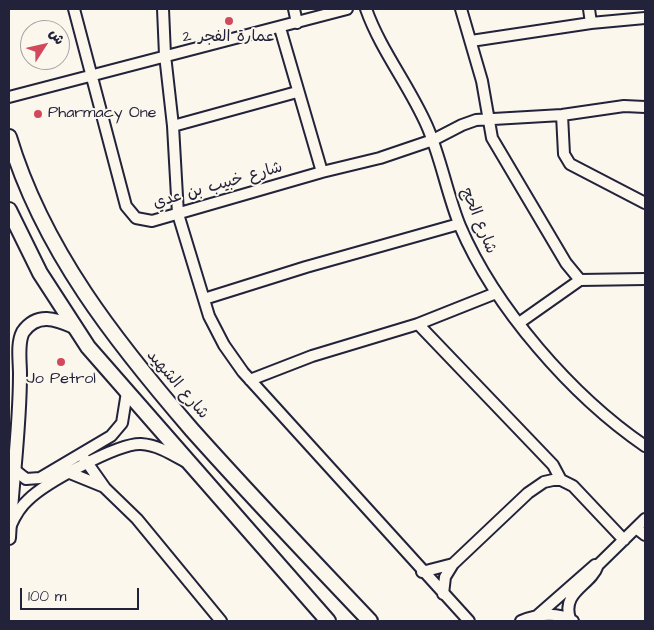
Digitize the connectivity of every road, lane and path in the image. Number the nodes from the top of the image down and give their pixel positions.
1 (74, 9) edge
2 (163, 9) edge
3 (294, 9) edge
4 (347, 9) edge
5 (366, 9) edge
6 (461, 9) edge
7 (590, 9) edge
8 (645, 18) edge
9 (297, 23) junction
10 (591, 23) junction
11 (280, 28) junction
12 (472, 41) junction
13 (165, 55) junction
14 (91, 74) junction
15 (297, 92) junction
16 (9, 97) edge
17 (645, 108) edge
18 (615, 109) junction
19 (645, 114) edge
20 (562, 115) junction
21 (489, 119) junction
22 (173, 126) junction
23 (9, 137) edge
24 (433, 140) junction
25 (322, 172) junction
26 (645, 204) edge
27 (9, 210) edge
28 (178, 214) junction
29 (459, 224) junction
30 (645, 279) edge
31 (580, 280) junction
32 (496, 293) junction
33 (204, 299) junction
34 (518, 323) junction
35 (418, 324) junction
36 (74, 327) junction
37 (250, 380) junction
38 (14, 387) edge
39 (127, 392) junction
40 (606, 416) junction
41 (645, 439) edge
42 (645, 446) edge
43 (81, 454) junction
44 (88, 464) junction
45 (193, 467) junction
46 (16, 471) junction
47 (70, 473) junction
48 (561, 480) junction
49 (105, 488) junction
50 (645, 519) edge
51 (636, 528) junction
52 (9, 529) edge
53 (645, 535) edge
54 (9, 538) edge
55 (624, 540) junction
56 (453, 564) junction
57 (598, 565) junction
58 (422, 572) junction
59 (442, 594) junction
60 (538, 615) junction
61 (572, 620) edge
62 (221, 621) edge
63 (328, 621) edge
64 (370, 621) edge
65 (469, 621) edge
66 (521, 621) edge

1 - 14 street, شارع خبيب بن عدي
2 - 13 street
3 - 9 street
4 - 9 street
5 - 24 street, شارع الحج
6 - 12 street
7 - 10 street
8 - 10 street
9 - 11 street
10 - 12 street
11 - 13 street
11 - 15 street
12 - 21 street
13 - 14 street
13 - 22 street
14 - 16 street
14 - 28 street, شارع خبيب بن عدي
15 - 22 street
15 - 25 street
17 - 18 street
18 - 19 street
18 - 20 street, شارع خبيب بن عدي
20 - 21 street, شارع خبيب بن عدي
20 - 26 street
21 - 24 street, شارع خبيب بن عدي
21 - 31 street
22 - 28 street
23 - 64 highway, شارع الشهيد
24 - 25 street, شارع خبيب بن عدي
24 - 29 street, شارع الحج
25 - 28 street, شارع خبيب بن عدي
27 - 36 highway
28 - 33 street
29 - 32 street, شارع الحج
29 - 33 street
30 - 31 street
31 - 34 street
32 - 34 street, شارع الحج
32 - 35 street
33 - 37 street
34 - 40 street, شارع الحج
35 - 37 street
35 - 48 street
36 - 38 main road
36 - 39 highway
37 - 58 street
38 - 46 main road
39 - 43 street
39 - 45 highway
40 - 41 street, شارع الحج
40 - 42 street, شارع الحج
43 - 44 street
43 - 46 street
44 - 45 street
44 - 47 street
44 - 49 street
45 - 63 highway
46 - 52 main road
47 - 49 street
47 - 52 street
48 - 55 street
48 - 56 street
49 - 62 street
50 - 51 street
51 - 53 street
51 - 55 street
52 - 54 main road
55 - 57 street
56 - 58 street
56 - 59 street
57 - 60 street
57 - 61 street
58 - 59 street
59 - 65 street
60 - 61 street
60 - 66 street

